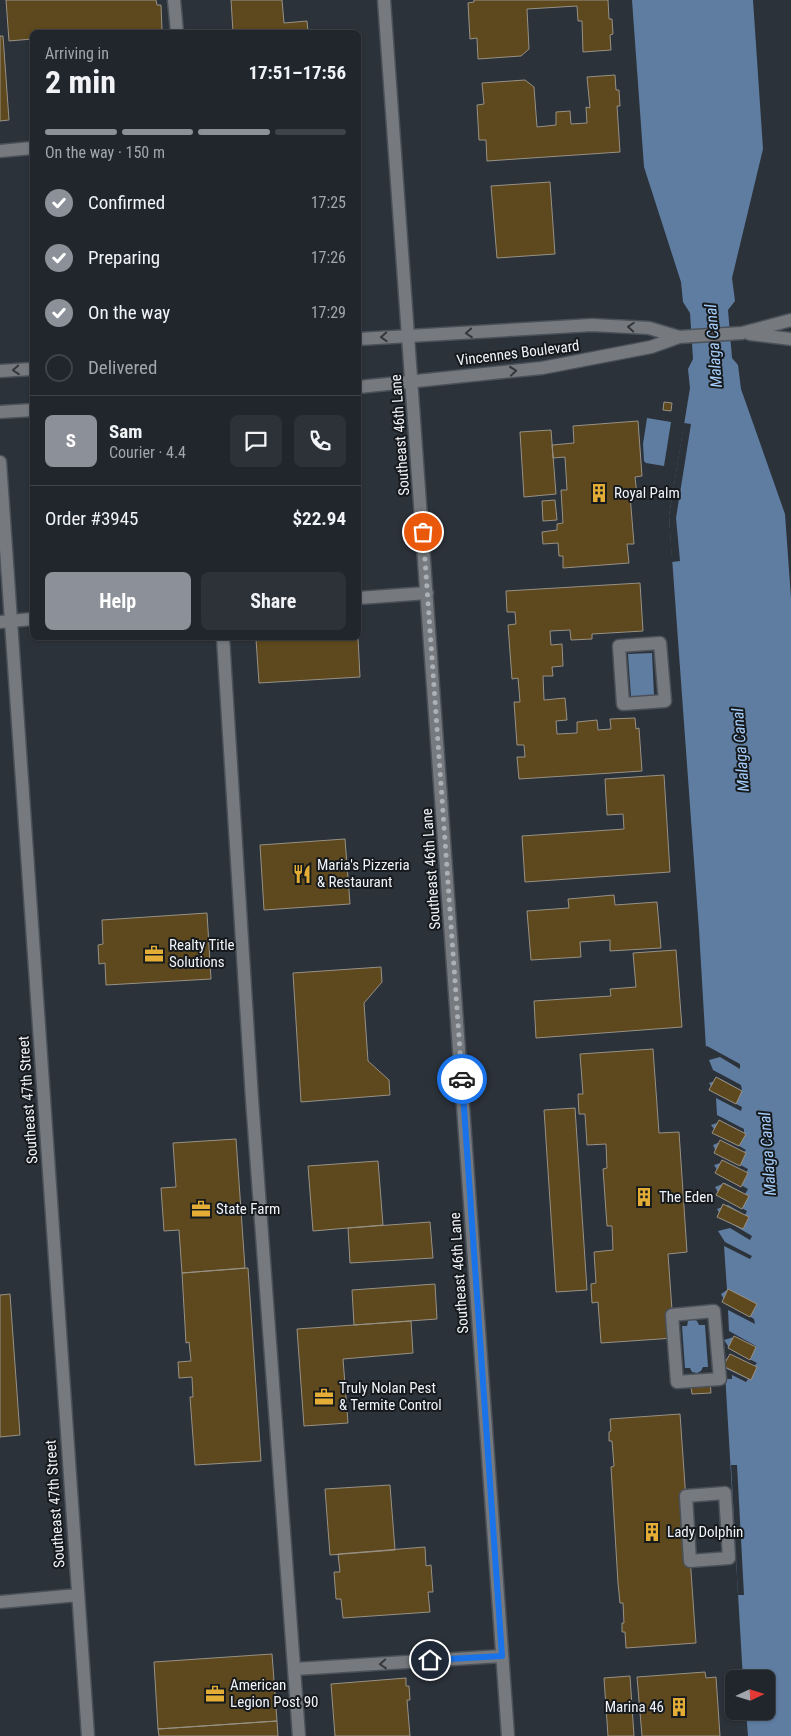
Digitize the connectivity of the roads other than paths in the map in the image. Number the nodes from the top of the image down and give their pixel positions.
1 (174, 0) edge
2 (384, 0) edge
3 (177, 30) edge
4 (30, 148) edge
5 (0, 151) edge
6 (791, 320) edge
7 (742, 333) junction
8 (409, 336) junction
9 (679, 337) junction
10 (361, 339) edge
11 (791, 339) edge
12 (30, 369) edge
13 (0, 371) edge
14 (412, 382) junction
15 (361, 387) edge
16 (30, 410) edge
17 (0, 412) edge
18 (0, 462) edge
19 (427, 593) junction
20 (361, 598) edge
21 (30, 619) edge
22 (6, 622) edge
23 (223, 640) edge
24 (660, 643) joint
25 (714, 1311) joint
26 (725, 1493) joint
27 (78, 1596) junction
28 (0, 1602) edge
29 (502, 1656) junction
30 (295, 1669) junction
31 (88, 1736) edge
32 (300, 1736) edge
33 (508, 1736) edge

1 - 3 street
2 - 8 street, Southeast 46th Lane
4 - 5 street
6 - 7 street, Vincennes Boulevard
7 - 9 street, Vincennes Boulevard
7 - 11 street, Vincennes Boulevard
9 -> 8 street, Vincennes Boulevard
8 -> 10 street, Vincennes Boulevard
8 - 14 street, Southeast 46th Lane
14 -> 9 street, Vincennes Boulevard
12 -> 13 street
14 - 15 street, Vincennes Boulevard
14 - 19 street, Southeast 46th Lane
16 - 17 street
18 - 22 street, Southeast 47th Street
19 - 20 street
19 - 29 street, Southeast 46th Lane
21 - 22 street
22 - 27 street, Southeast 47th Street
23 - 30 street
24 - 24 street
25 - 25 street
26 - 26 street
27 - 28 street
27 - 31 street, Southeast 47th Street
29 -> 30 street
29 - 33 street, Southeast 46th Lane
30 - 32 street

